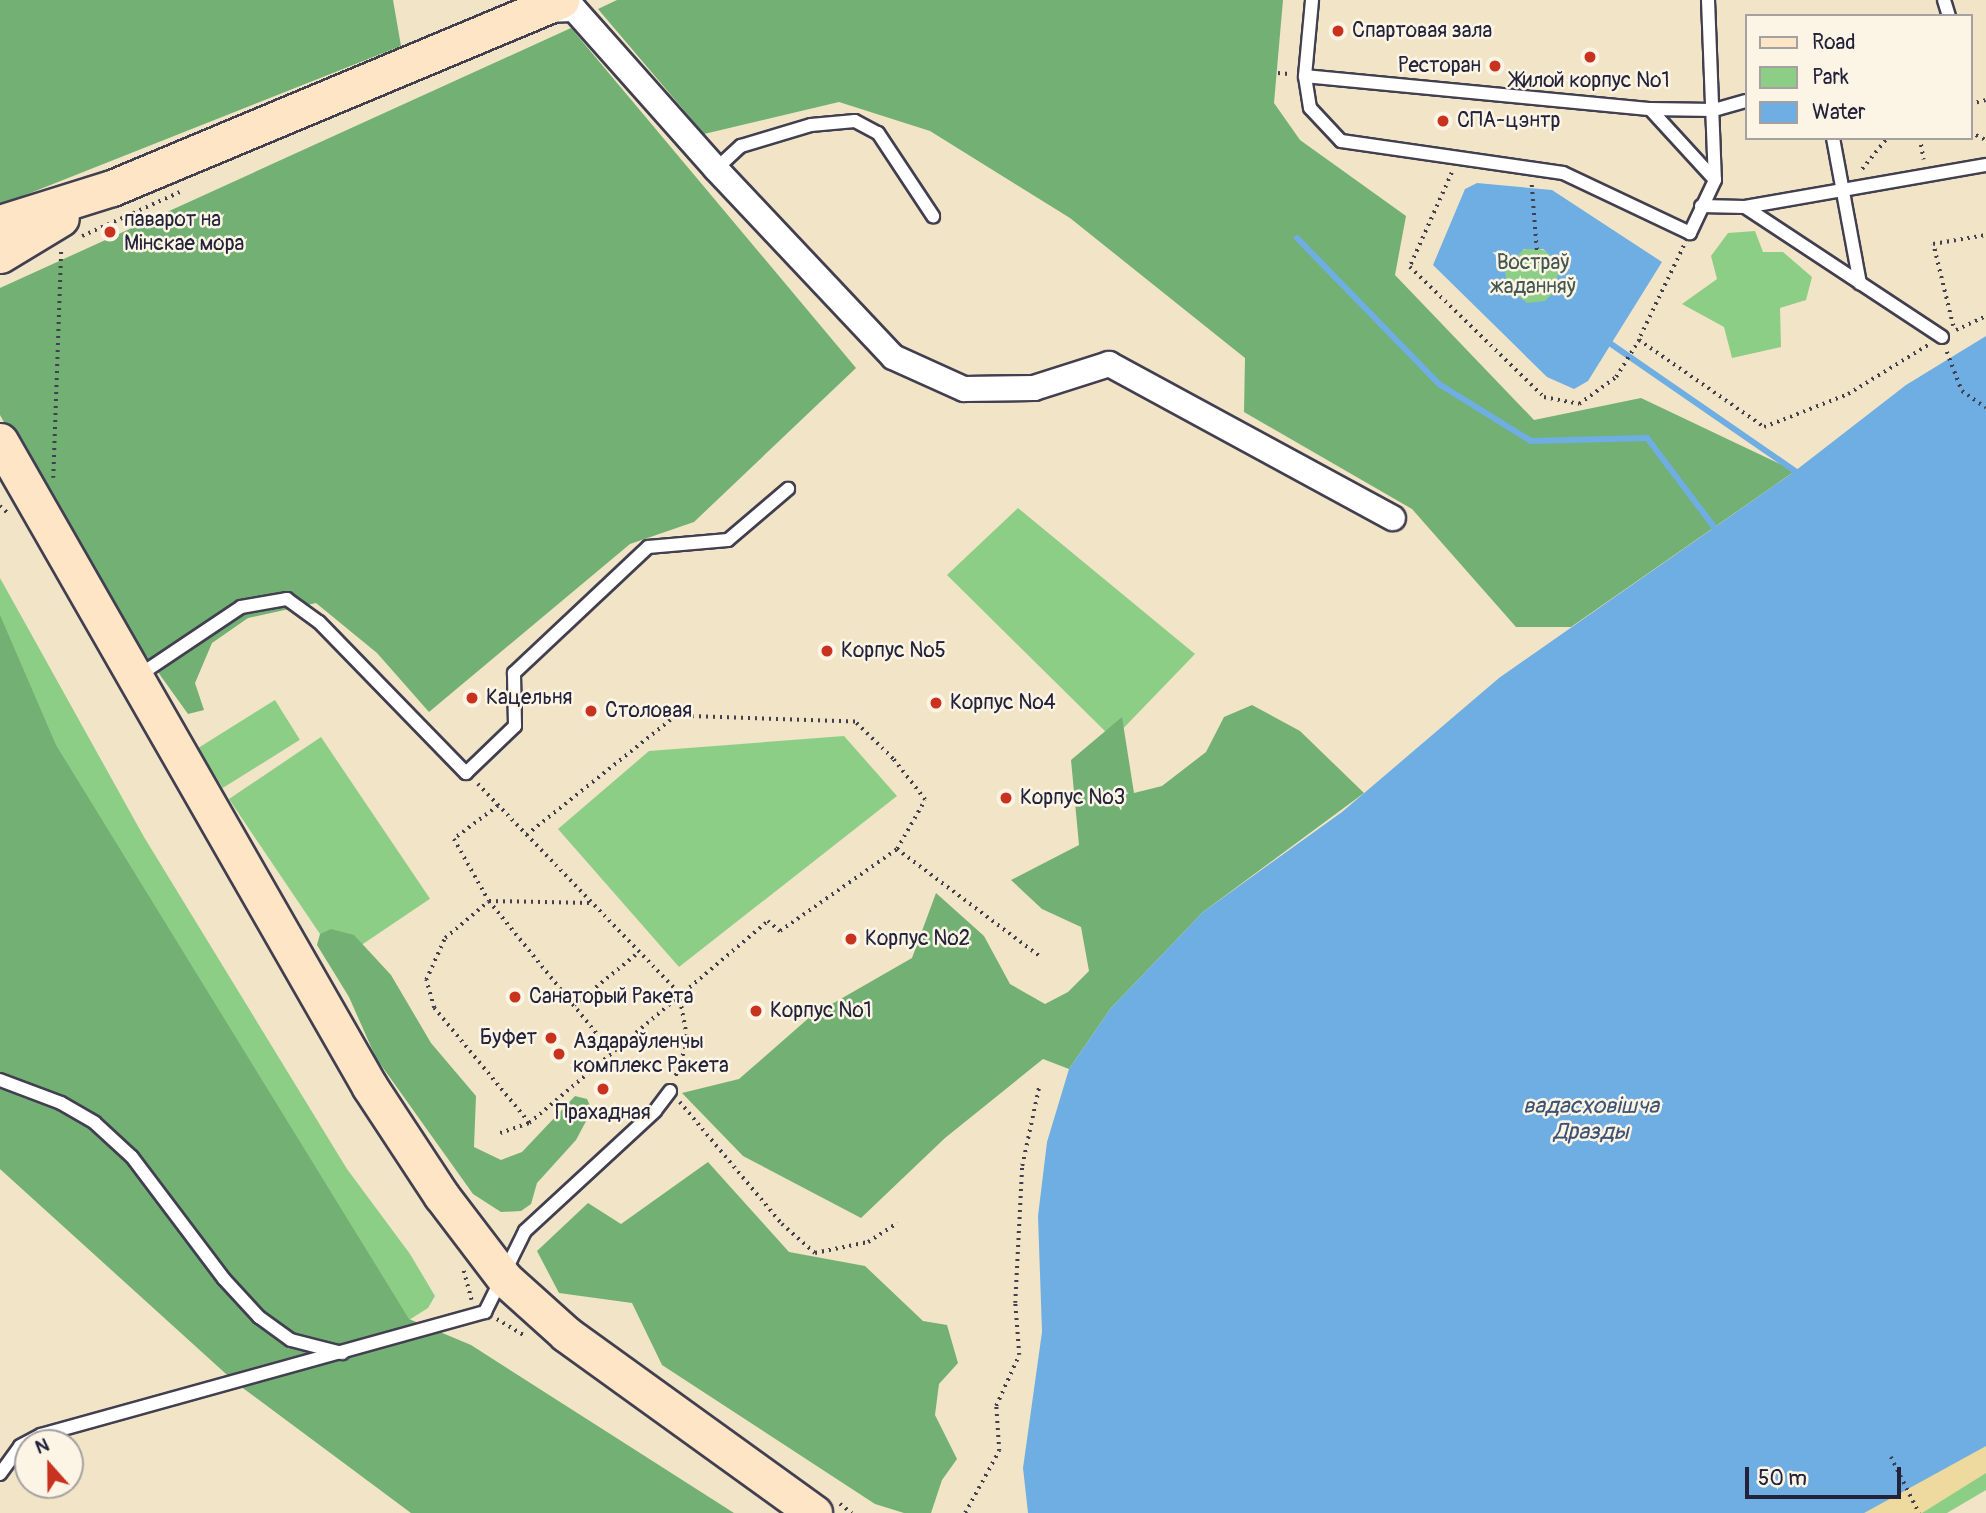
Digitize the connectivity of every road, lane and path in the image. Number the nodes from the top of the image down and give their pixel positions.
1 (1312, 0) edge
2 (1709, 0) edge
3 (547, 3) edge
4 (1305, 76) junction
5 (1744, 102) edge
6 (1650, 109) junction
7 (1714, 110) junction
8 (1834, 140) edge
9 (1885, 140) edge
10 (1920, 140) edge
11 (1460, 156) junction
12 (1986, 165) edge
13 (716, 169) junction
14 (1927, 176) junction
15 (1532, 179) dead end
16 (1715, 180) junction
17 (112, 188) junction
18 (1846, 190) junction
19 (1701, 206) junction
20 (1745, 208) junction
21 (933, 216) dead end
22 (0, 223) edge
23 (1690, 233) junction
24 (1986, 235) edge
25 (61, 246) dead end
26 (0, 255) edge
27 (1538, 263) dead end
28 (1860, 284) junction
29 (1986, 316) edge
30 (1942, 337) junction
31 (1639, 340) junction
32 (1986, 408) edge
33 (0, 441) edge
34 (8, 462) edge
35 (788, 489) dead end
36 (52, 492) dead end
37 (1393, 518) dead end
38 (134, 679) junction
39 (466, 773) junction
40 (498, 806) junction
41 (527, 835) junction
42 (897, 849) junction
43 (489, 901) junction
44 (592, 903) junction
45 (639, 951) junction
46 (1041, 957) dead end
47 (679, 993) junction
48 (574, 1005) junction
49 (612, 1052) junction
50 (0, 1080) edge
51 (1039, 1087) dead end
52 (670, 1091) junction
53 (529, 1123) junction
54 (500, 1133) dead end
55 (897, 1223) dead end
56 (505, 1279) junction
57 (343, 1353) junction
58 (1891, 1457) dead end
59 (0, 1474) edge
60 (814, 1513) edge
61 (965, 1513) edge
62 (1919, 1513) edge

1 - 4 lane
2 - 7 lane
3 - 13 street
3 - 17 street
4 - 6 lane
4 - 11 lane
5 - 7 lane
6 - 7 lane
6 - 16 lane
7 - 16 lane
8 - 18 lane
9 - 18 path
10 - 14 path
11 - 23 lane
11 - 31 path
12 - 14 lane
13 - 21 lane
13 - 37 street
14 - 18 lane
15 - 27 path
16 - 19 lane
17 - 22 street
17 - 26 street
18 - 20 lane
18 - 28 lane
19 - 20 lane
19 - 23 lane
20 - 28 lane
23 - 31 path
24 - 29 path
25 - 36 path
28 - 30 lane
30 - 31 path
30 - 32 path
33 - 34 street
34 - 38 street
35 - 39 lane
38 - 39 lane
38 - 56 street
39 - 40 path
40 - 41 path
40 - 43 path
41 - 42 path
41 - 44 path
42 - 46 path
42 - 47 path
43 - 44 path
43 - 48 path
43 - 53 path
44 - 45 path
45 - 47 path
45 - 48 path
47 - 49 path
47 - 52 path
48 - 49 path
49 - 53 path
50 - 57 lane
51 - 61 path
52 - 55 path
52 - 56 lane
53 - 54 path
56 - 57 lane
56 - 60 street
57 - 59 lane
58 - 62 path

